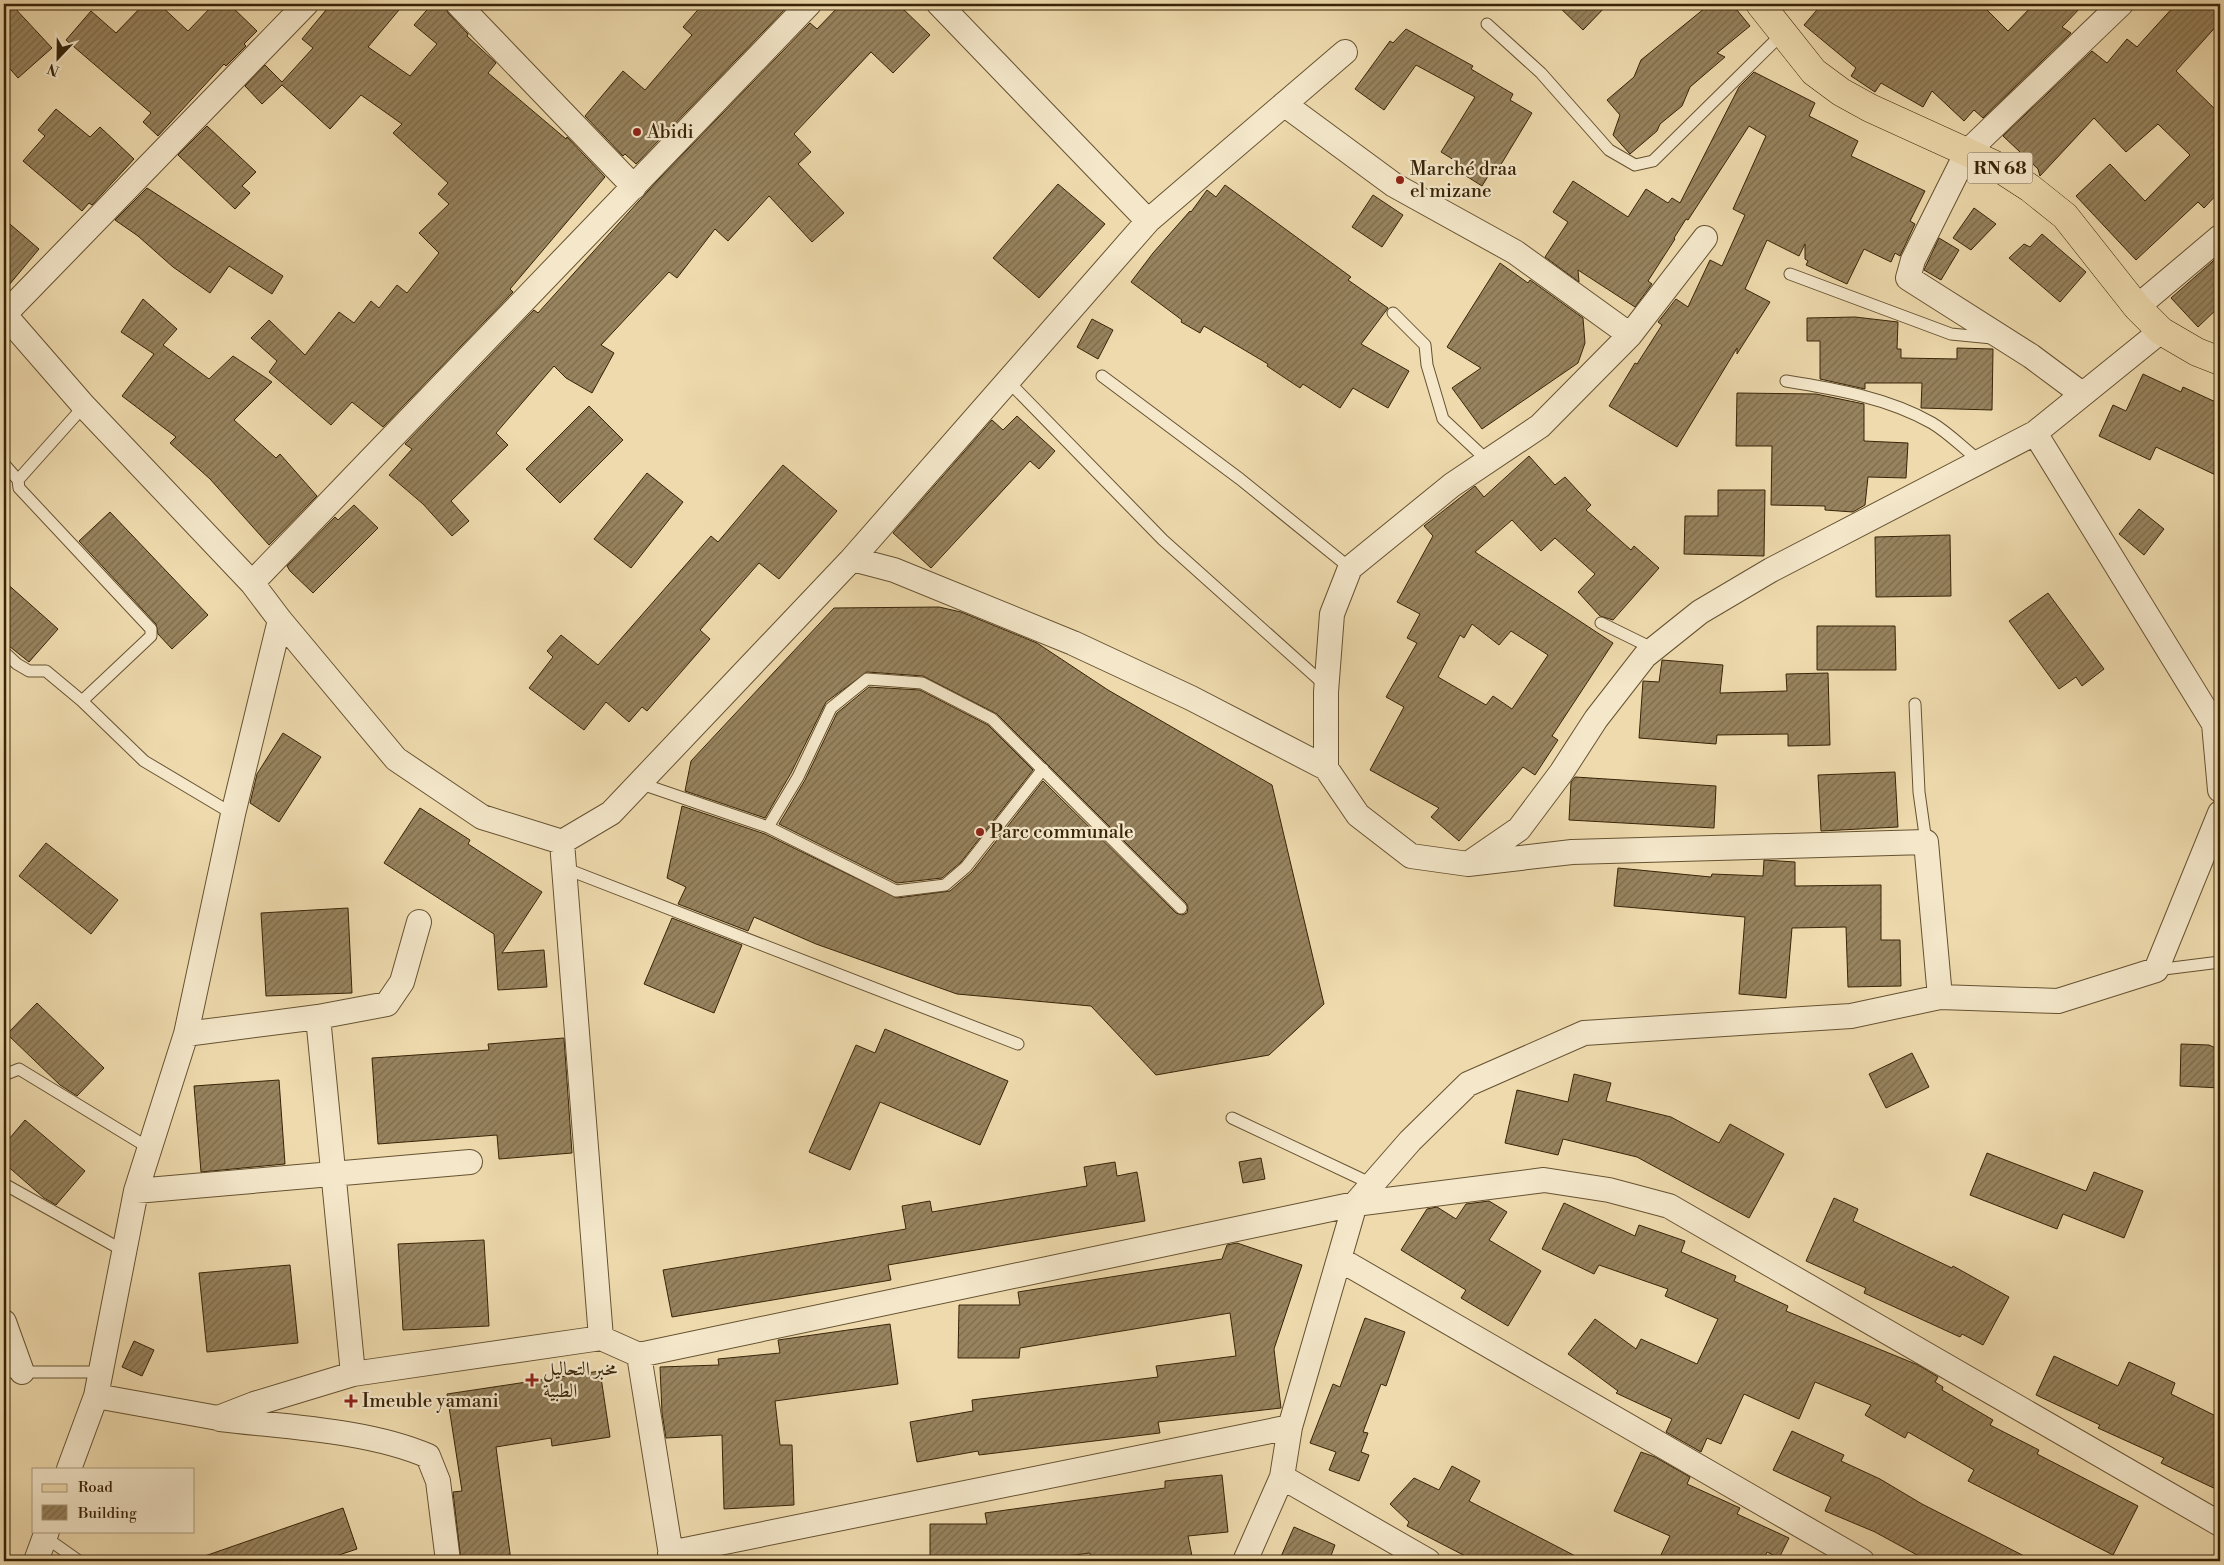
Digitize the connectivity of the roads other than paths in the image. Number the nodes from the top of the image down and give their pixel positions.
1 (306, 4) edge
2 (458, 4) edge
3 (809, 4) edge
4 (939, 4) edge
5 (1760, 4) edge
6 (2121, 4) edge
7 (1487, 24) dead end
8 (1783, 33) junction
9 (1345, 52) dead end
10 (1284, 104) junction
11 (1967, 152) junction
12 (634, 187) junction
13 (1148, 221) junction
14 (2220, 237) edge
15 (1705, 238) dead end
16 (1790, 274) dead end
17 (2138, 307) junction
18 (1393, 313) dead end
19 (4, 314) edge
20 (2161, 331) junction
21 (1630, 335) junction
22 (2004, 339) junction
23 (2220, 361) edge
24 (1102, 376) dead end
25 (1008, 381) junction
26 (1786, 381) dead end
27 (2082, 394) junction
28 (84, 406) junction
29 (2035, 433) junction
30 (1488, 461) junction
31 (1980, 461) junction
32 (4, 464) edge
33 (18, 480) junction
34 (852, 559) junction
35 (1350, 568) junction
36 (252, 583) junction
37 (280, 620) junction
38 (1601, 623) dead end
39 (1654, 649) junction
40 (4, 652) edge
41 (1326, 686) junction
42 (82, 701) junction
43 (1915, 704) dead end
44 (1326, 768) junction
45 (1043, 769) junction
46 (639, 783) junction
47 (2220, 790) edge
48 (2220, 813) edge
49 (233, 814) junction
50 (768, 827) junction
51 (562, 842) junction
52 (1926, 842) junction
53 (1468, 864) junction
54 (564, 868) junction
55 (1181, 908) dead end
56 (419, 922) dead end
57 (2220, 962) edge
58 (2156, 970) junction
59 (1940, 996) junction
60 (318, 1017) junction
61 (186, 1034) junction
62 (1018, 1044) dead end
63 (4, 1075) edge
64 (1232, 1118) dead end
65 (149, 1148) junction
66 (470, 1162) dead end
67 (335, 1173) junction
68 (4, 1184) edge
69 (1372, 1184) junction
70 (136, 1191) junction
71 (1355, 1204) junction
72 (124, 1251) junction
73 (1339, 1259) junction
74 (4, 1322) edge
75 (601, 1338) junction
76 (639, 1355) junction
77 (13, 1372) edge
78 (100, 1372) junction
79 (353, 1374) junction
80 (96, 1396) junction
81 (218, 1418) junction
82 (1290, 1427) junction
83 (69, 1468) edge
84 (1282, 1477) junction
85 (2220, 1524) edge
86 (46, 1534) edge
87 (671, 1557) edge
88 (36, 1561) edge
89 (79, 1561) edge
90 (448, 1561) edge
91 (1244, 1561) edge
92 (1428, 1561) edge
93 (1862, 1561) edge

1 - 19 street
2 - 12 street
3 - 12 street
4 - 13 street
5 - 8 main road, RN 68
6 - 11 street
7 - 8 lane
8 - 11 main road, RN 68
9 - 10 street
10 - 13 street
10 - 21 street
11 - 17 main road, RN 68
11 - 22 street
12 - 36 street
13 - 25 street
14 - 17 street
15 - 21 street
16 - 22 lane
17 - 20 main road, RN 68
18 - 30 lane
19 - 28 street
20 - 23 main road, RN 68
20 - 27 street
21 - 30 street
22 - 27 street
24 - 35 lane
25 - 34 street
25 - 41 lane
26 - 31 lane
27 - 29 street
28 - 33 lane
28 - 36 street
29 - 31 street
29 - 47 street
30 - 35 street
31 - 39 street
32 - 33 lane
33 - 42 lane
34 - 44 street
34 - 46 street
35 - 41 street
36 - 37 street
37 - 49 street
37 - 51 street
38 - 39 lane
39 - 53 street
40 - 42 lane
41 - 44 street
42 - 49 lane
43 - 52 lane
44 - 53 street
45 - 50 lane
45 - 50 lane
45 - 55 lane
46 - 50 lane
46 - 51 street
48 - 58 street
49 - 61 street
51 - 54 street
52 - 53 street
52 - 59 street
54 - 62 lane
54 - 75 street
56 - 60 street
57 - 58 lane
58 - 59 street
59 - 69 street
60 - 61 street
60 - 67 street
61 - 65 street
63 - 65 lane
64 - 69 lane
65 - 70 street
66 - 67 street
67 - 70 street
67 - 79 street
68 - 72 lane
69 - 71 street
70 - 72 street
71 - 73 street
71 - 76 street
71 - 85 street
72 - 78 street
73 - 82 street
73 - 93 street
74 - 77 street
75 - 76 street
75 - 79 street
76 - 87 street
77 - 78 lane
78 - 80 street
79 - 81 street
80 - 81 street
80 - 83 street
81 - 90 street
82 - 84 street
82 - 87 street
84 - 91 street
84 - 92 street
86 - 88 street
86 - 89 lane

